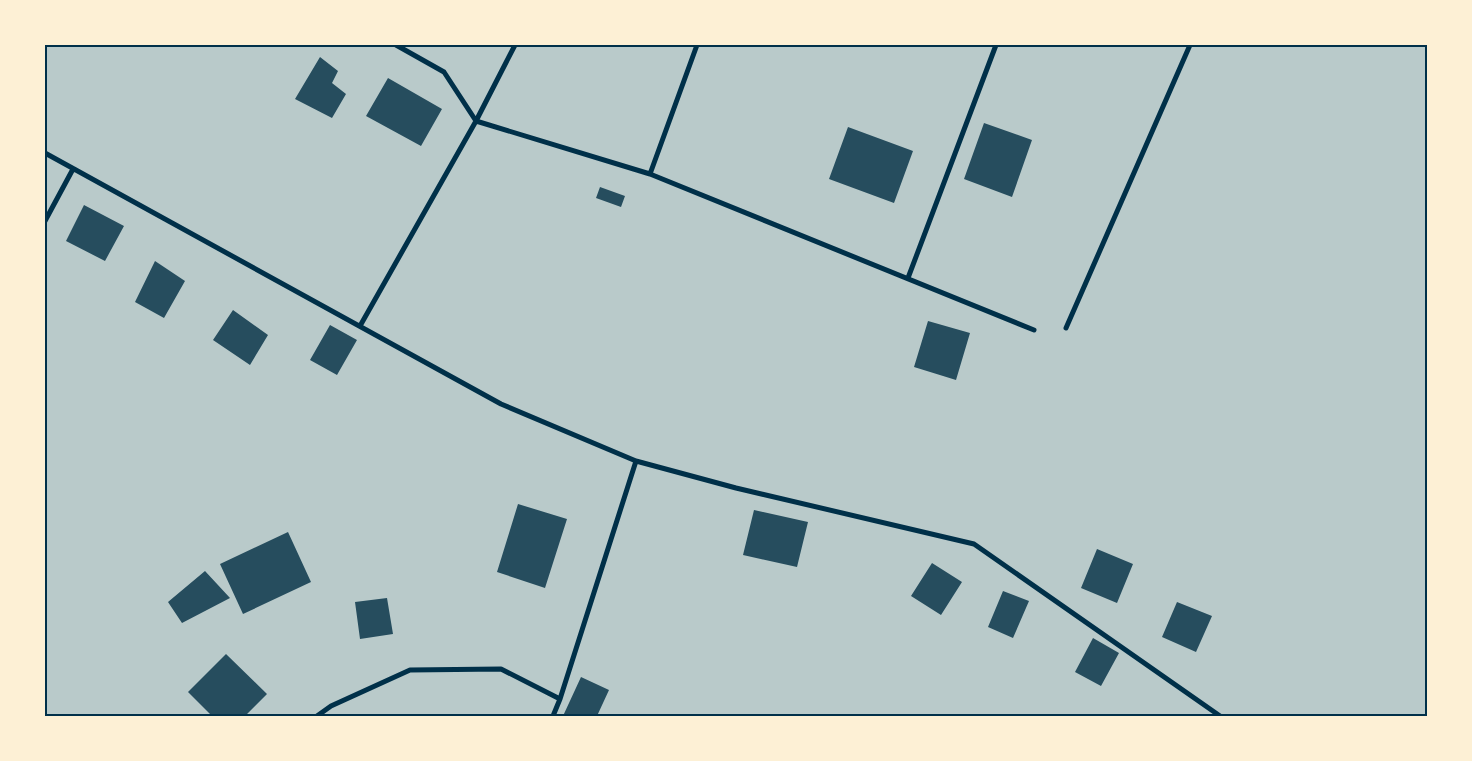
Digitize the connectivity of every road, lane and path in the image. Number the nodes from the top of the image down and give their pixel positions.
1 (396, 45) edge
2 (515, 45) edge
3 (697, 45) edge
4 (996, 45) edge
5 (1190, 45) edge
6 (476, 121) junction
7 (45, 153) edge
8 (73, 169) junction
9 (650, 174) junction
10 (45, 221) edge
11 (908, 278) junction
12 (360, 326) junction
13 (1066, 328) dead end
14 (1034, 330) dead end
15 (636, 461) junction
16 (560, 699) junction
17 (317, 716) edge
18 (553, 716) edge
19 (1220, 716) edge

1 - 6 street
2 - 6 street
3 - 9 street
4 - 11 street
5 - 13 street
6 - 9 street
6 - 12 street
7 - 8 street
8 - 10 street
8 - 12 street
9 - 11 street
11 - 14 street
12 - 15 street
15 - 16 street
15 - 19 street
16 - 17 street
16 - 18 street

